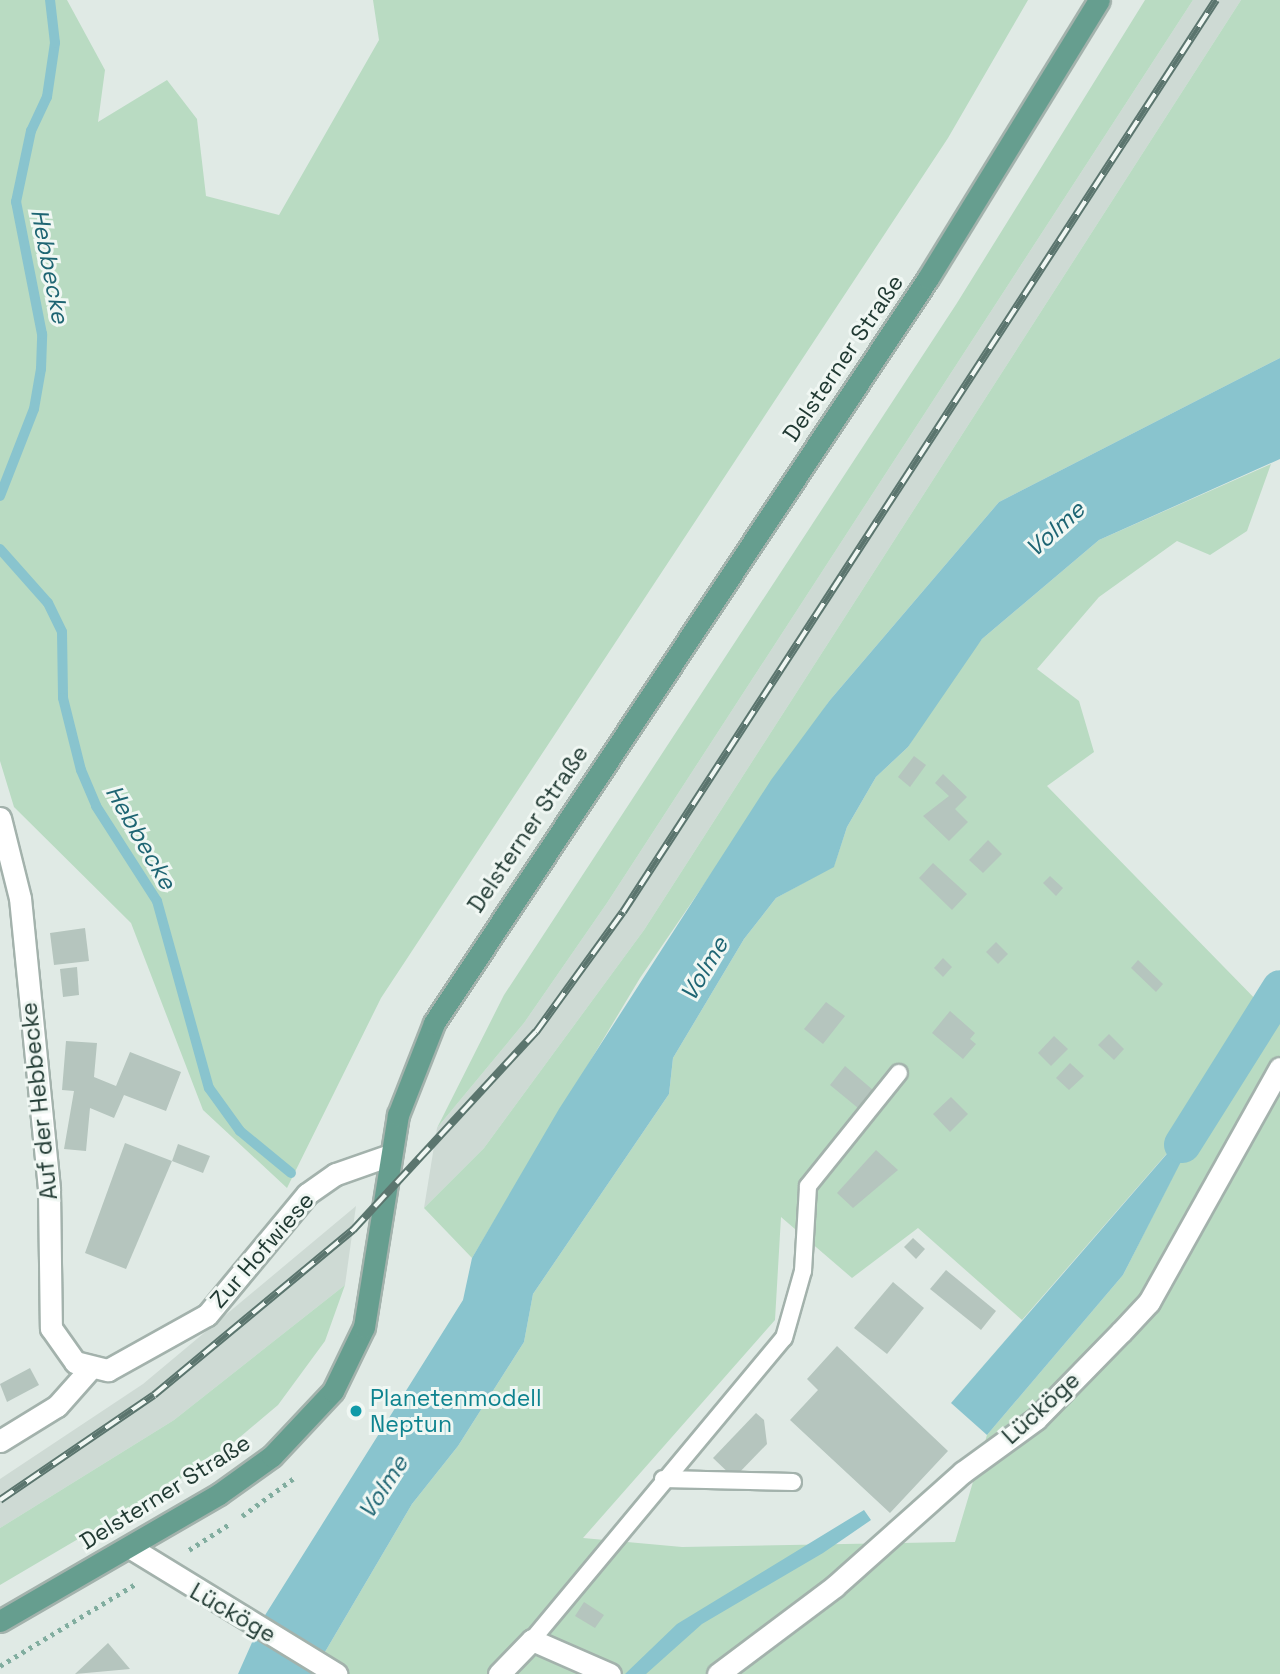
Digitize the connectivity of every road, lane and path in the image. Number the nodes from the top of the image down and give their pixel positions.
1 (1099, 0) edge
2 (0, 818) edge
3 (1280, 1068) edge
4 (900, 1073) dead end
5 (390, 1155) junction
6 (89, 1370) junction
7 (0, 1441) edge
8 (304, 1466) dead end
9 (663, 1479) junction
10 (793, 1482) dead end
11 (131, 1548) junction
12 (159, 1570) junction
13 (0, 1621) edge
14 (532, 1640) junction
15 (0, 1666) edge
16 (602, 1670) edge
17 (337, 1674) edge
18 (499, 1674) edge
19 (718, 1674) edge

1 - 5 main road, Delsterner Straße
2 - 6 street, Auf der Hebbecke
3 - 19 street, Lücköge
4 - 9 lane
5 - 6 street, Zur Hofwiese
5 - 11 main road, Delsterner Straße
6 - 7 street
8 - 12 path
9 - 10 lane
9 - 14 lane
11 - 12 street, Lücköge
11 - 13 main road, Delsterner Straße
12 - 15 path
12 - 17 street, Lücköge
14 - 16 street
14 - 18 street

